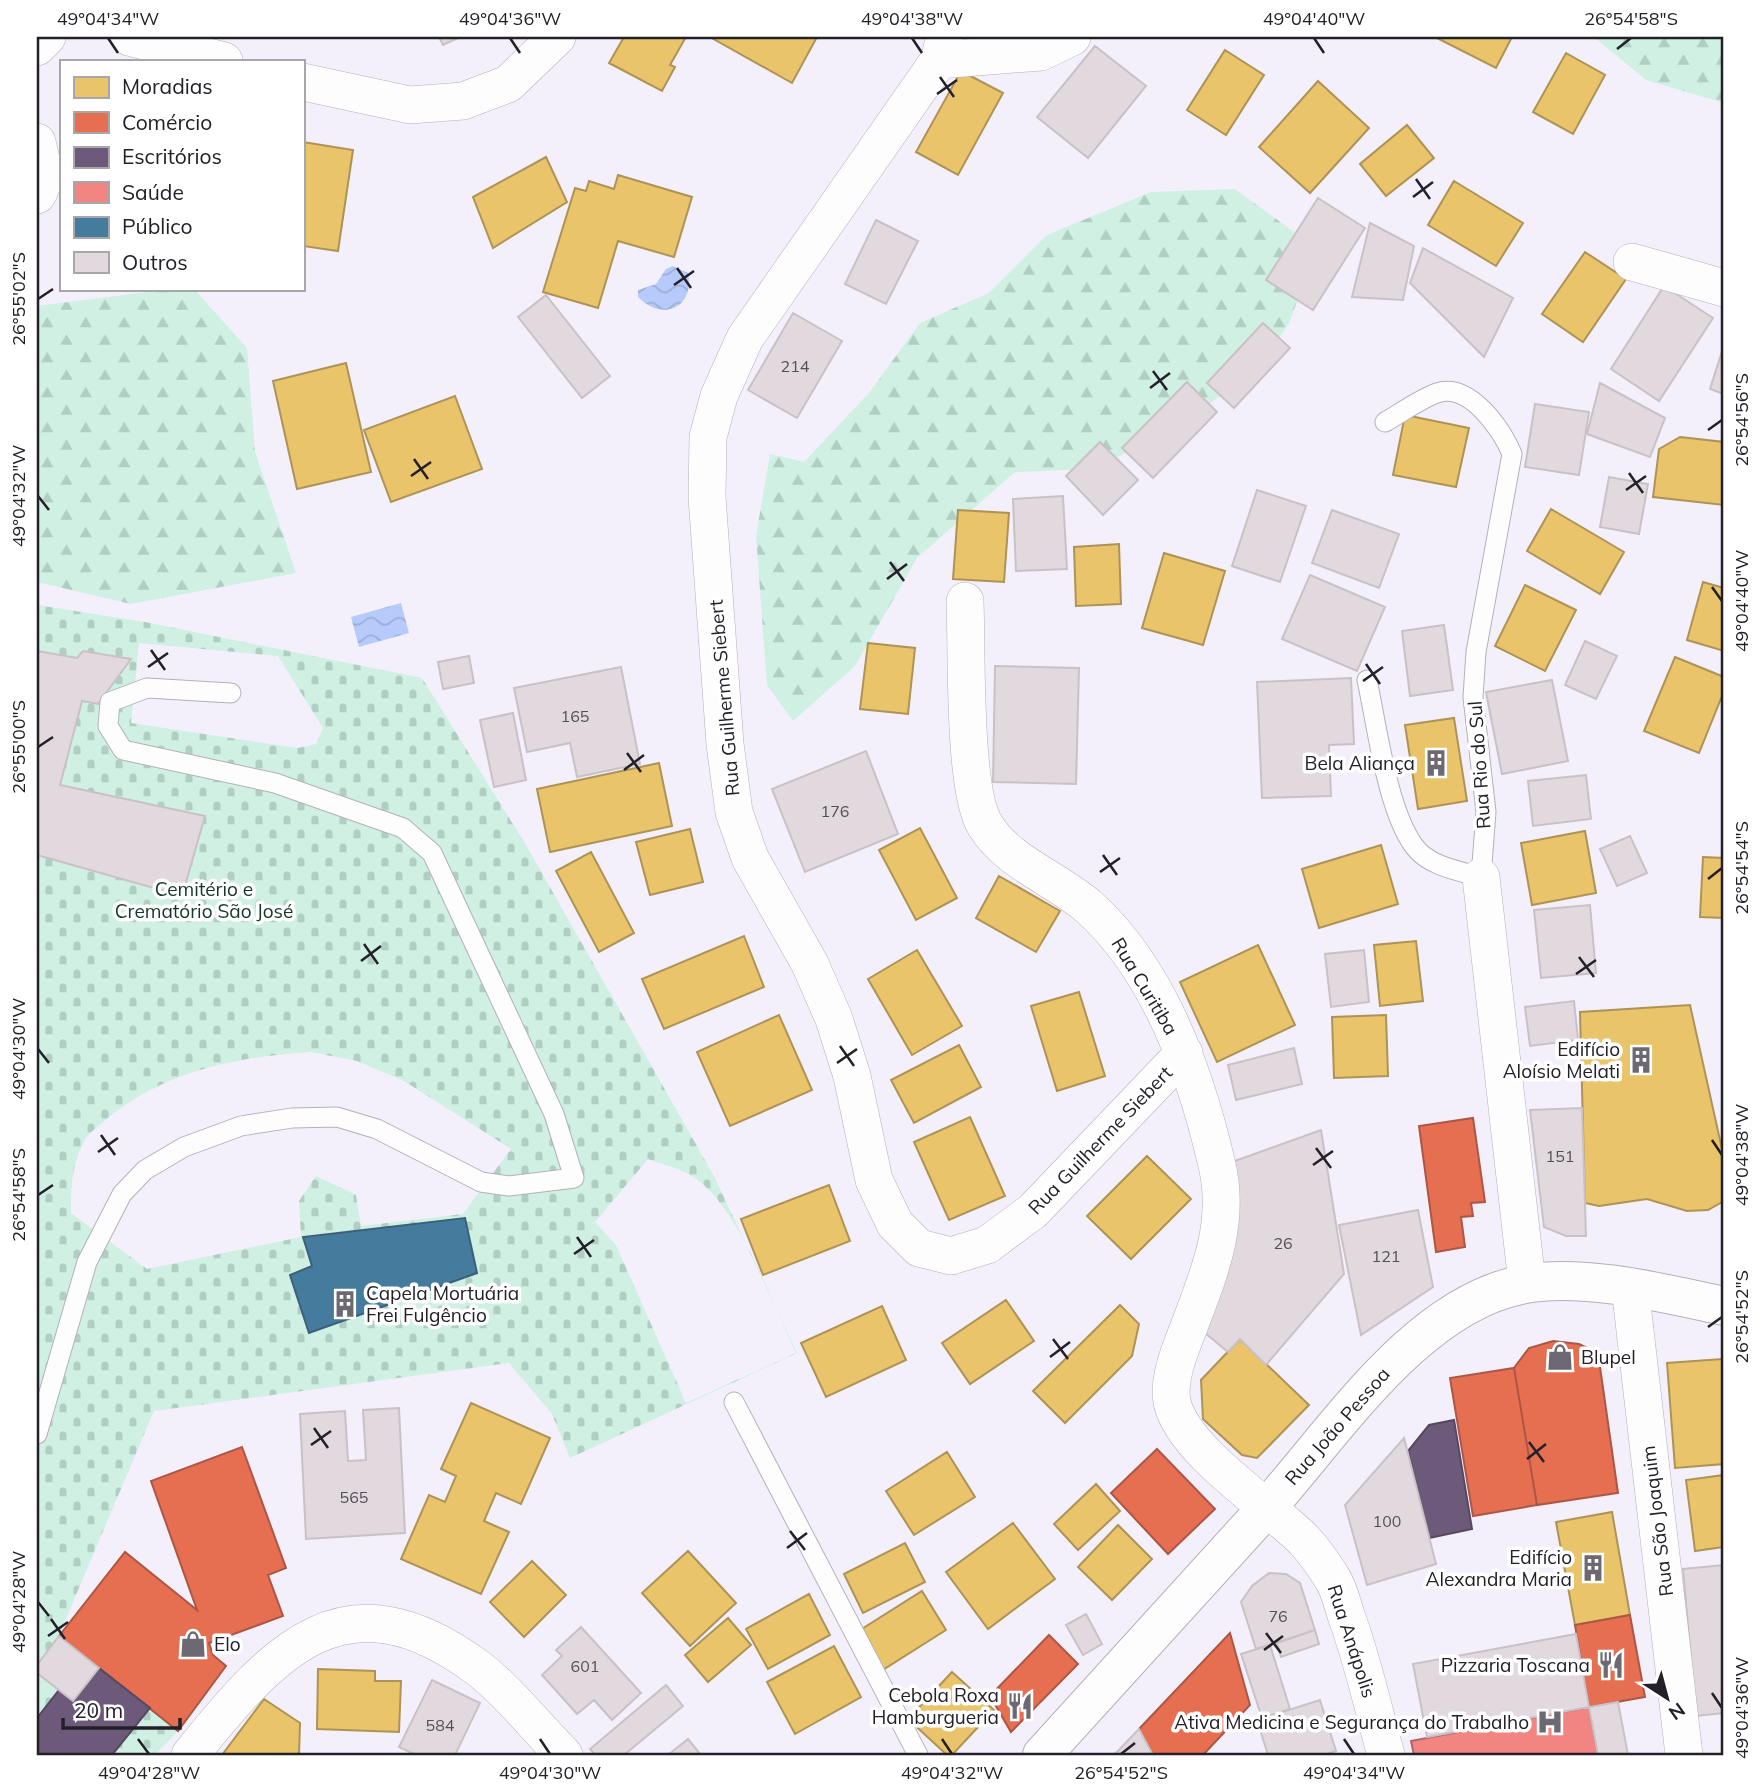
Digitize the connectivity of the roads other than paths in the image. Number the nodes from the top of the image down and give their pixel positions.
1 (47, 37) edge
2 (129, 37) edge
3 (557, 37) edge
4 (1072, 37) edge
5 (37, 47) edge
6 (942, 49) edge
7 (219, 60) edge
8 (304, 82) edge
9 (37, 142) edge
10 (37, 195) edge
11 (1632, 262) dead end
12 (1724, 288) edge
13 (1385, 422) dead end
14 (965, 601) dead end
15 (1367, 680) dead end
16 (231, 692) dead end
17 (1481, 877) junction
18 (1184, 1053) junction
19 (1527, 1283) junction
20 (1630, 1287) junction
21 (1724, 1306) edge
22 (734, 1402) dead end
23 (37, 1434) edge
24 (1266, 1509) junction
25 (190, 1755) edge
26 (564, 1755) edge
27 (918, 1755) edge
28 (1042, 1755) edge
29 (1386, 1755) edge
30 (1684, 1755) edge

1 - 5 street
2 - 7 street
3 - 8 street
4 - 6 street
6 - 18 street, Rua Guilherme Siebert
9 - 10 street
11 - 12 street
13 - 17 lane, Rua Rio do Sul
14 - 18 street, Rua Curitiba
15 - 17 lane
16 - 23 lane
17 - 19 street, Rua Rio do Sul
18 - 24 street, Rua Curitiba
19 - 20 main road, Rua João Pessoa
19 - 24 main road, Rua João Pessoa
20 - 21 main road, Rua João Pessoa
20 - 30 street, Rua São Joaquim
22 - 27 lane
24 - 28 main road, Rua João Pessoa
24 - 29 street, Rua Anápolis
25 - 26 street

